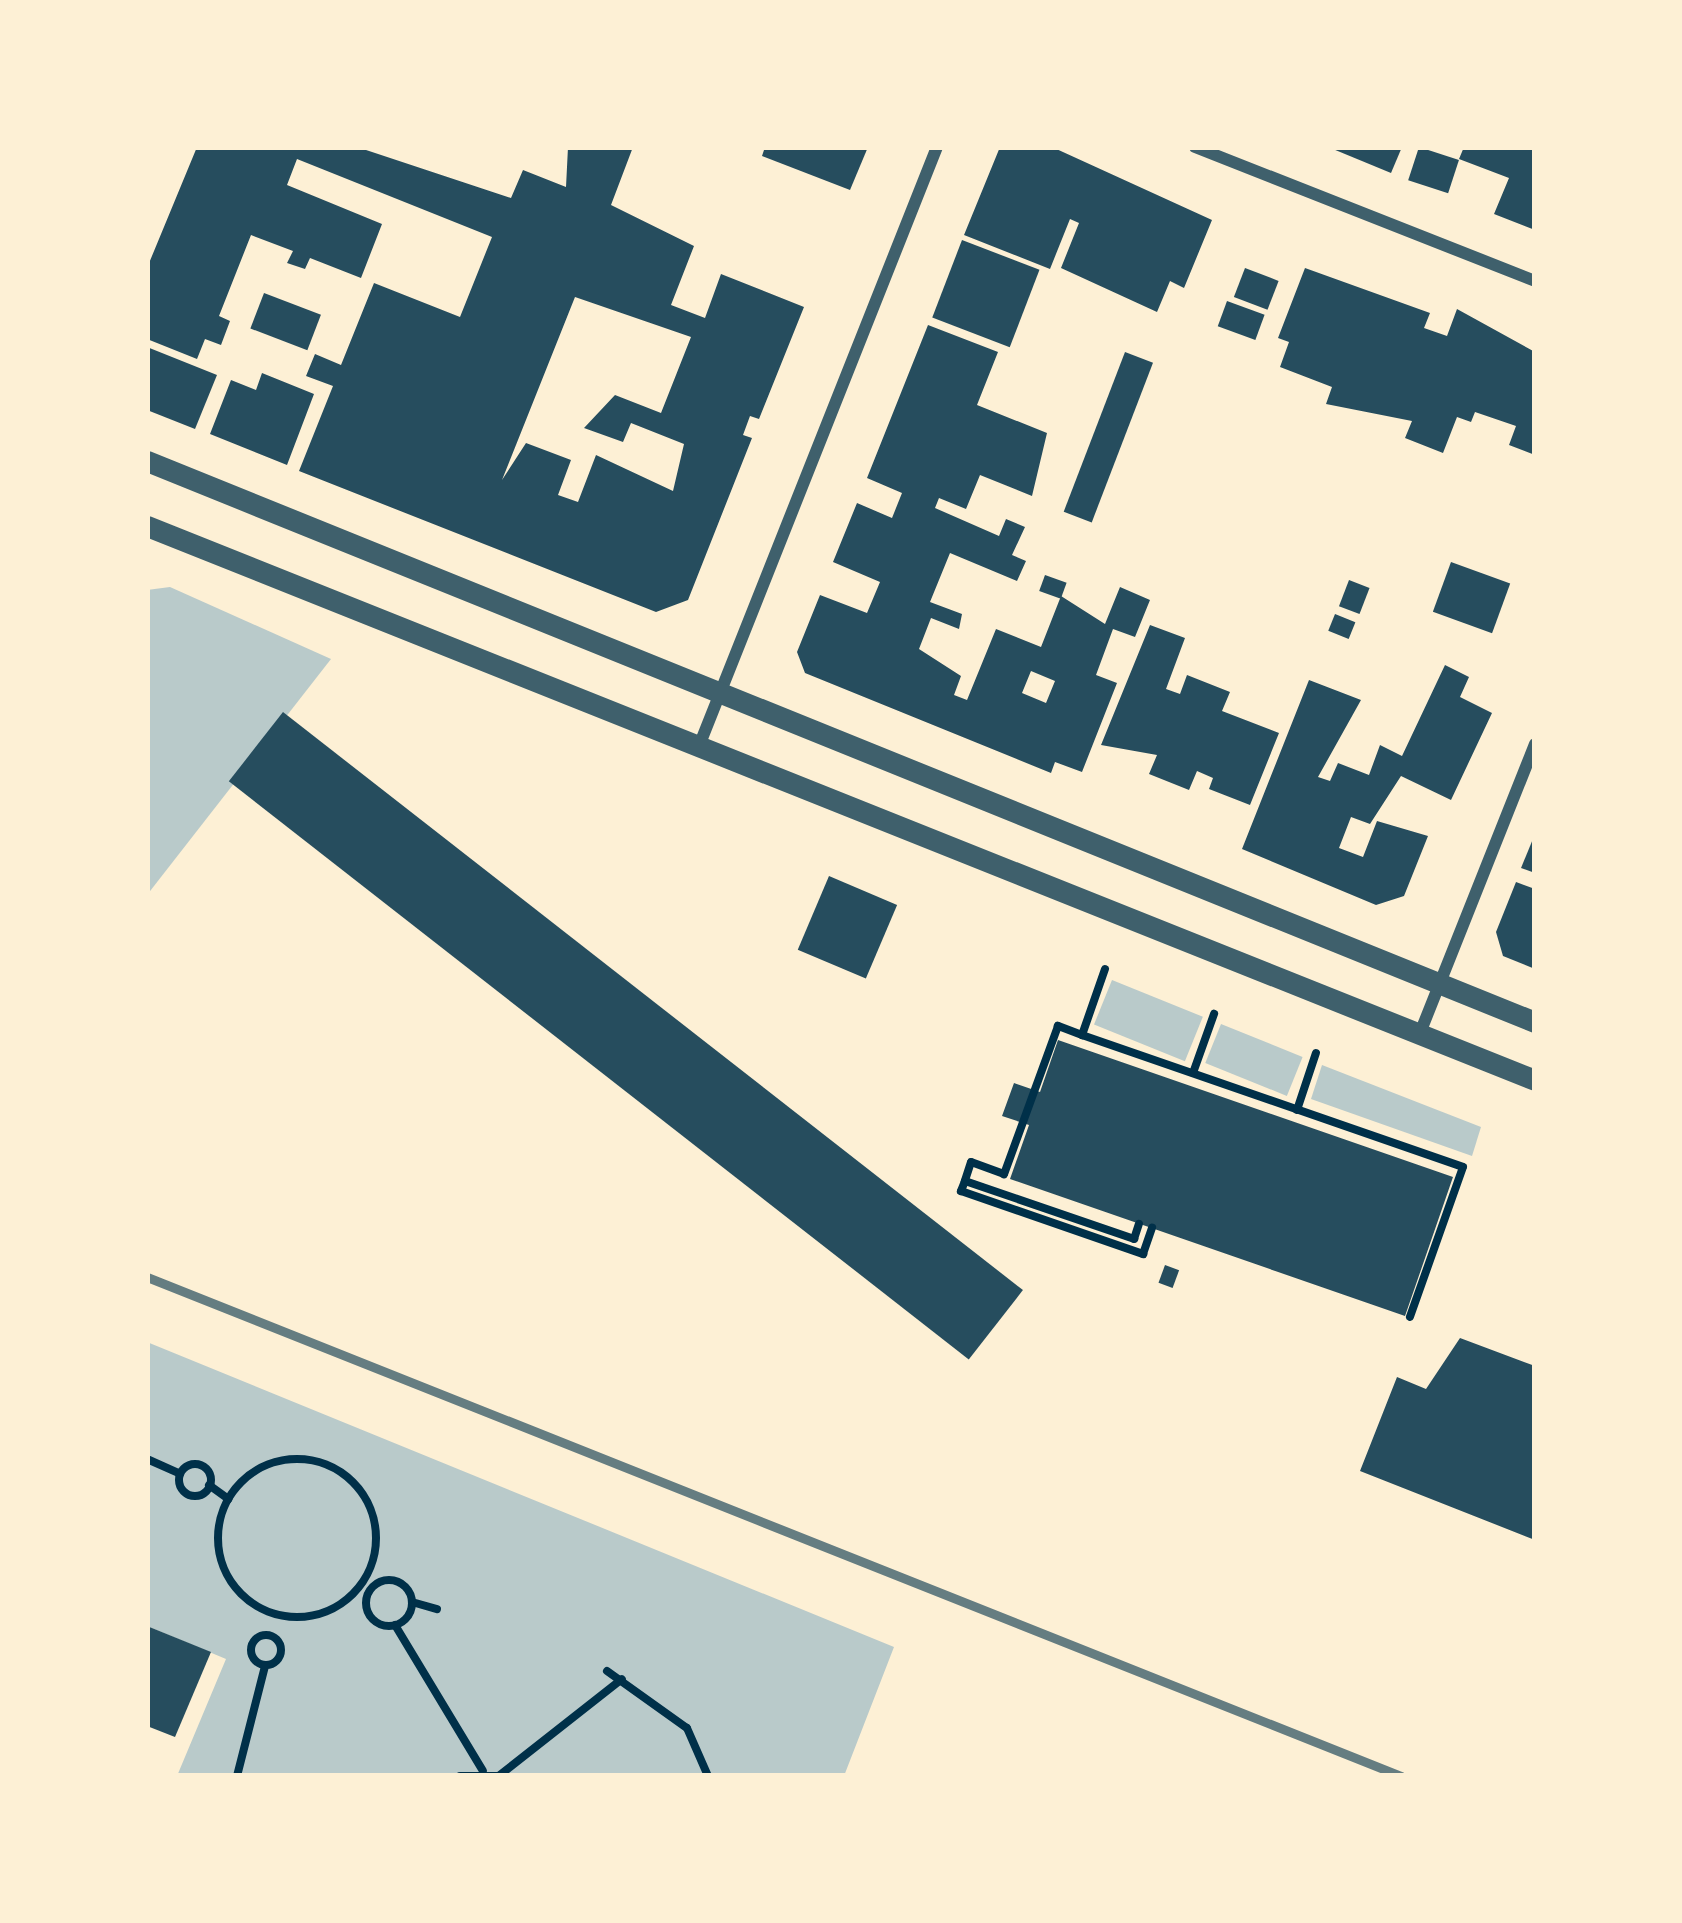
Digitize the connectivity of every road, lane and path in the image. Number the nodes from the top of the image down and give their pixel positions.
1 (937, 147) edge
2 (1195, 147) edge
3 (1535, 281) edge
4 (147, 461) edge
5 (147, 526) edge
6 (720, 691) junction
7 (1535, 744) edge
8 (699, 746) junction
9 (1105, 970) dead end
10 (1441, 984) junction
11 (1214, 1014) dead end
12 (1535, 1022) edge
13 (1420, 1033) junction
14 (1082, 1035) junction
15 (1316, 1053) dead end
16 (1193, 1072) junction
17 (1535, 1080) edge
18 (1297, 1110) junction
19 (965, 1181) junction
20 (1139, 1224) dead end
21 (1152, 1228) dead end
22 (1410, 1317) dead end
23 (147, 1459) edge
24 (180, 1474) junction
25 (209, 1485) junction
26 (228, 1499) junction
27 (367, 1586) junction
28 (412, 1602) junction
29 (437, 1609) dead end
30 (273, 1613) junction
31 (395, 1625) junction
32 (269, 1635) junction
33 (265, 1666) junction
34 (607, 1671) dead end
35 (622, 1679) junction
36 (483, 1771) junction
37 (503, 1775) edge
38 (237, 1776) edge
39 (460, 1776) edge
40 (708, 1776) edge

1 - 6 street
2 - 3 street
4 - 6 street
5 - 8 street
6 - 8 street
6 - 10 street
7 - 10 street
8 - 13 street
9 - 14 path
10 - 12 street
10 - 13 street
11 - 16 path
13 - 17 street
14 - 16 path
14 - 19 path
15 - 18 path
16 - 18 path
18 - 22 path
19 - 20 path
19 - 21 path
23 - 24 path
24 - 25 path
24 - 25 path
25 - 26 path
26 - 27 path
26 - 30 path
27 - 28 path
27 - 30 path
27 - 31 path
28 - 29 path
28 - 31 path
30 - 32 path
31 - 36 path
32 - 33 path
32 - 33 path
33 - 38 path
34 - 35 path
35 - 37 path
35 - 40 path
36 - 37 path
36 - 39 path

